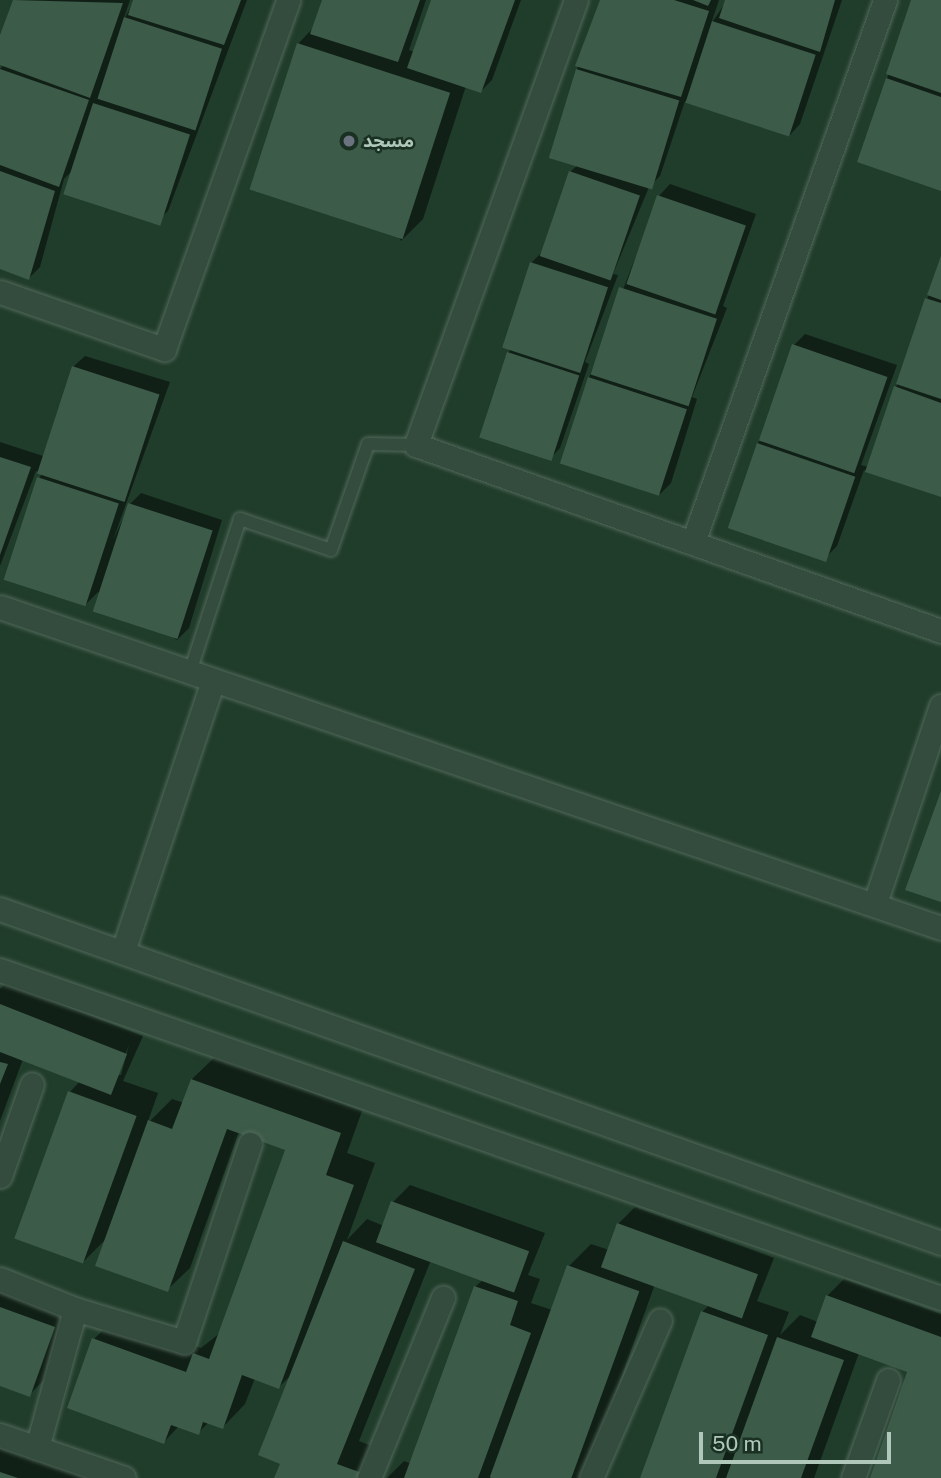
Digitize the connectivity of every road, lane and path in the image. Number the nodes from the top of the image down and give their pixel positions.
1 (288, 0) edge
2 (576, 0) edge
3 (885, 0) edge
4 (0, 292) edge
5 (416, 445) junction
6 (693, 542) junction
7 (0, 607) edge
8 (941, 631) edge
9 (188, 675) junction
10 (213, 681) junction
11 (941, 706) edge
12 (875, 903) junction
13 (0, 909) edge
14 (941, 928) edge
15 (123, 951) junction
16 (0, 970) edge
17 (32, 1084) dead end
18 (250, 1144) dead end
19 (0, 1176) edge
20 (941, 1243) edge
21 (0, 1279) edge
22 (443, 1298) dead end
23 (941, 1298) edge
24 (75, 1309) junction
25 (660, 1320) dead end
26 (888, 1380) dead end
27 (0, 1435) edge
28 (37, 1448) junction
29 (124, 1478) edge
30 (369, 1478) edge
31 (592, 1478) edge
32 (853, 1478) edge

1 - 4 street
2 - 5 street
3 - 6 street
5 - 6 street
5 - 9 lane
6 - 8 street
7 - 9 street
9 - 10 street
10 - 12 street
10 - 15 street
11 - 12 street
12 - 14 street
13 - 15 street
15 - 20 street
16 - 23 street
17 - 19 street
18 - 24 street
21 - 24 street
22 - 30 street
24 - 28 street
25 - 31 street
26 - 32 street
27 - 28 street
28 - 29 street

